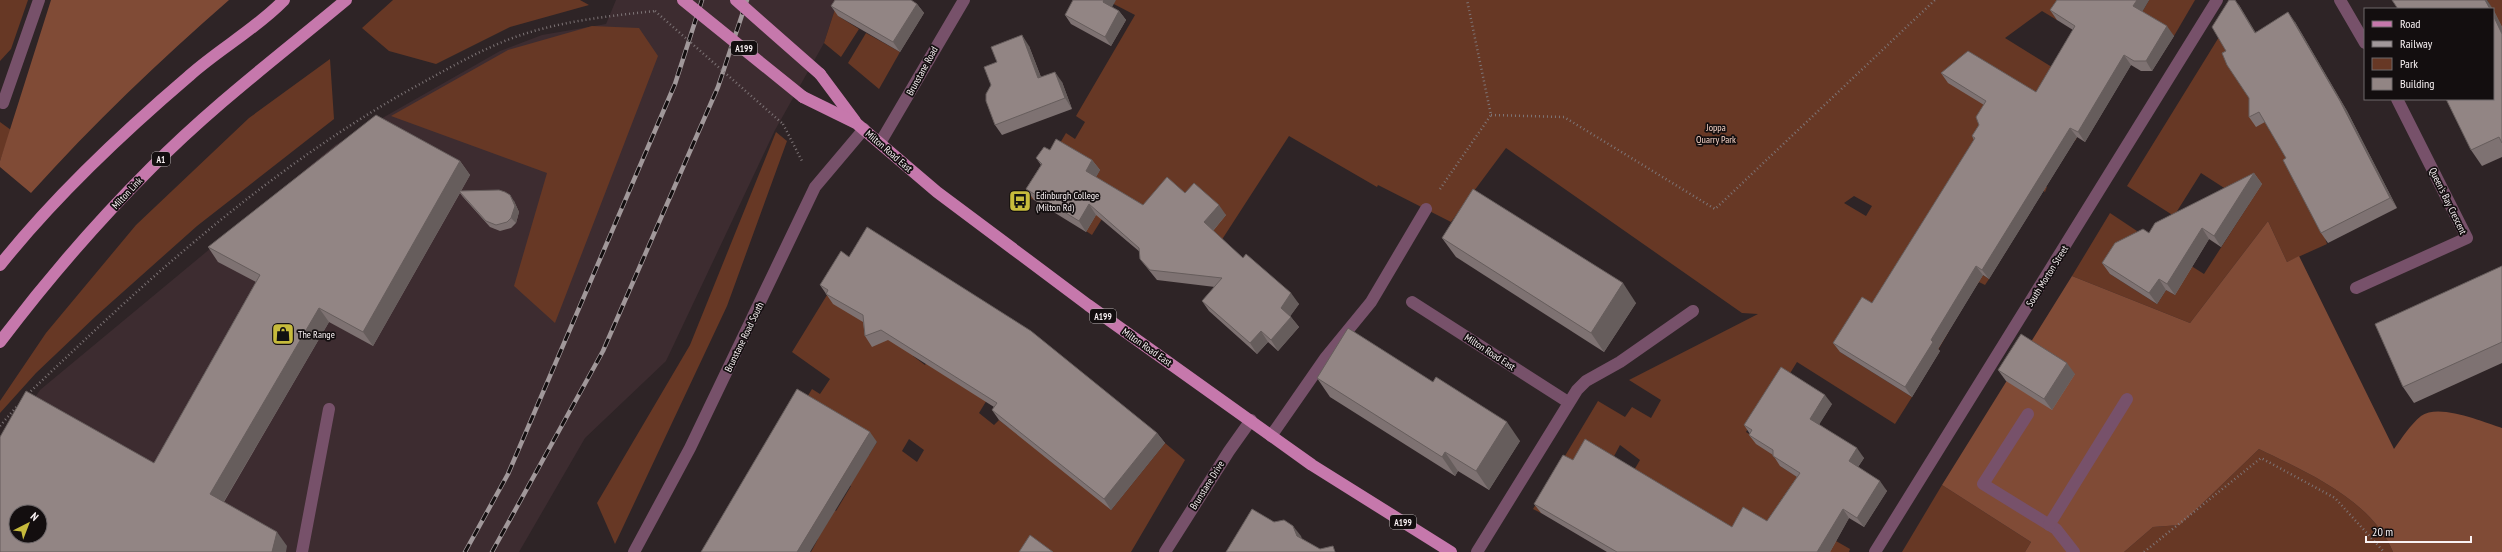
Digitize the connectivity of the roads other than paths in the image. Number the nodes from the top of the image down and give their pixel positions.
1 (40, 0) edge
2 (284, 0) edge
3 (346, 0) edge
4 (683, 0) edge
5 (736, 0) edge
6 (964, 0) edge
7 (2217, 0) edge
8 (2340, 0) edge
9 (2364, 41) edge
10 (2398, 100) edge
11 (3, 103) dead end
12 (860, 126) junction
13 (880, 143) junction
14 (1426, 209) road end
15 (0, 265) edge
16 (2356, 288) dead end
17 (1412, 302) dead end
18 (1693, 311) dead end
19 (0, 342) edge
20 (2127, 399) dead end
21 (1568, 402) junction
22 (329, 409) dead end
23 (2028, 414) dead end
24 (1251, 420) junction
25 (1271, 436) junction
26 (2049, 525) junction
27 (302, 552) edge
28 (634, 552) edge
29 (1165, 552) edge
30 (1451, 552) edge
31 (1477, 552) edge
32 (1875, 552) edge
33 (2074, 552) edge

1 - 11 street
2 - 15 main road
3 - 19 main road, Milton Link / A1
4 - 12 main road, Milton Road East / A199, bridge
5 - 12 main road, Milton Road East / A199, bridge
6 - 13 street, Brunstane Road
7 - 32 street, South Morton Street
8 - 9 street
10 - 16 street, Queen's Bay Crescent
12 - 13 main road, Milton Road East / A199
12 - 28 street, Brunstane Road South
13 - 24 main road, Milton Road East / A199
14 - 25 street
17 - 21 street, Milton Road East
18 - 21 street
20 - 26 street
21 - 31 street
22 - 27 street
23 - 26 street
24 - 25 main road, Milton Road East / A199
24 - 29 street, Brunstane Drive
25 - 30 main road, Milton Road East / A199
26 - 33 street

